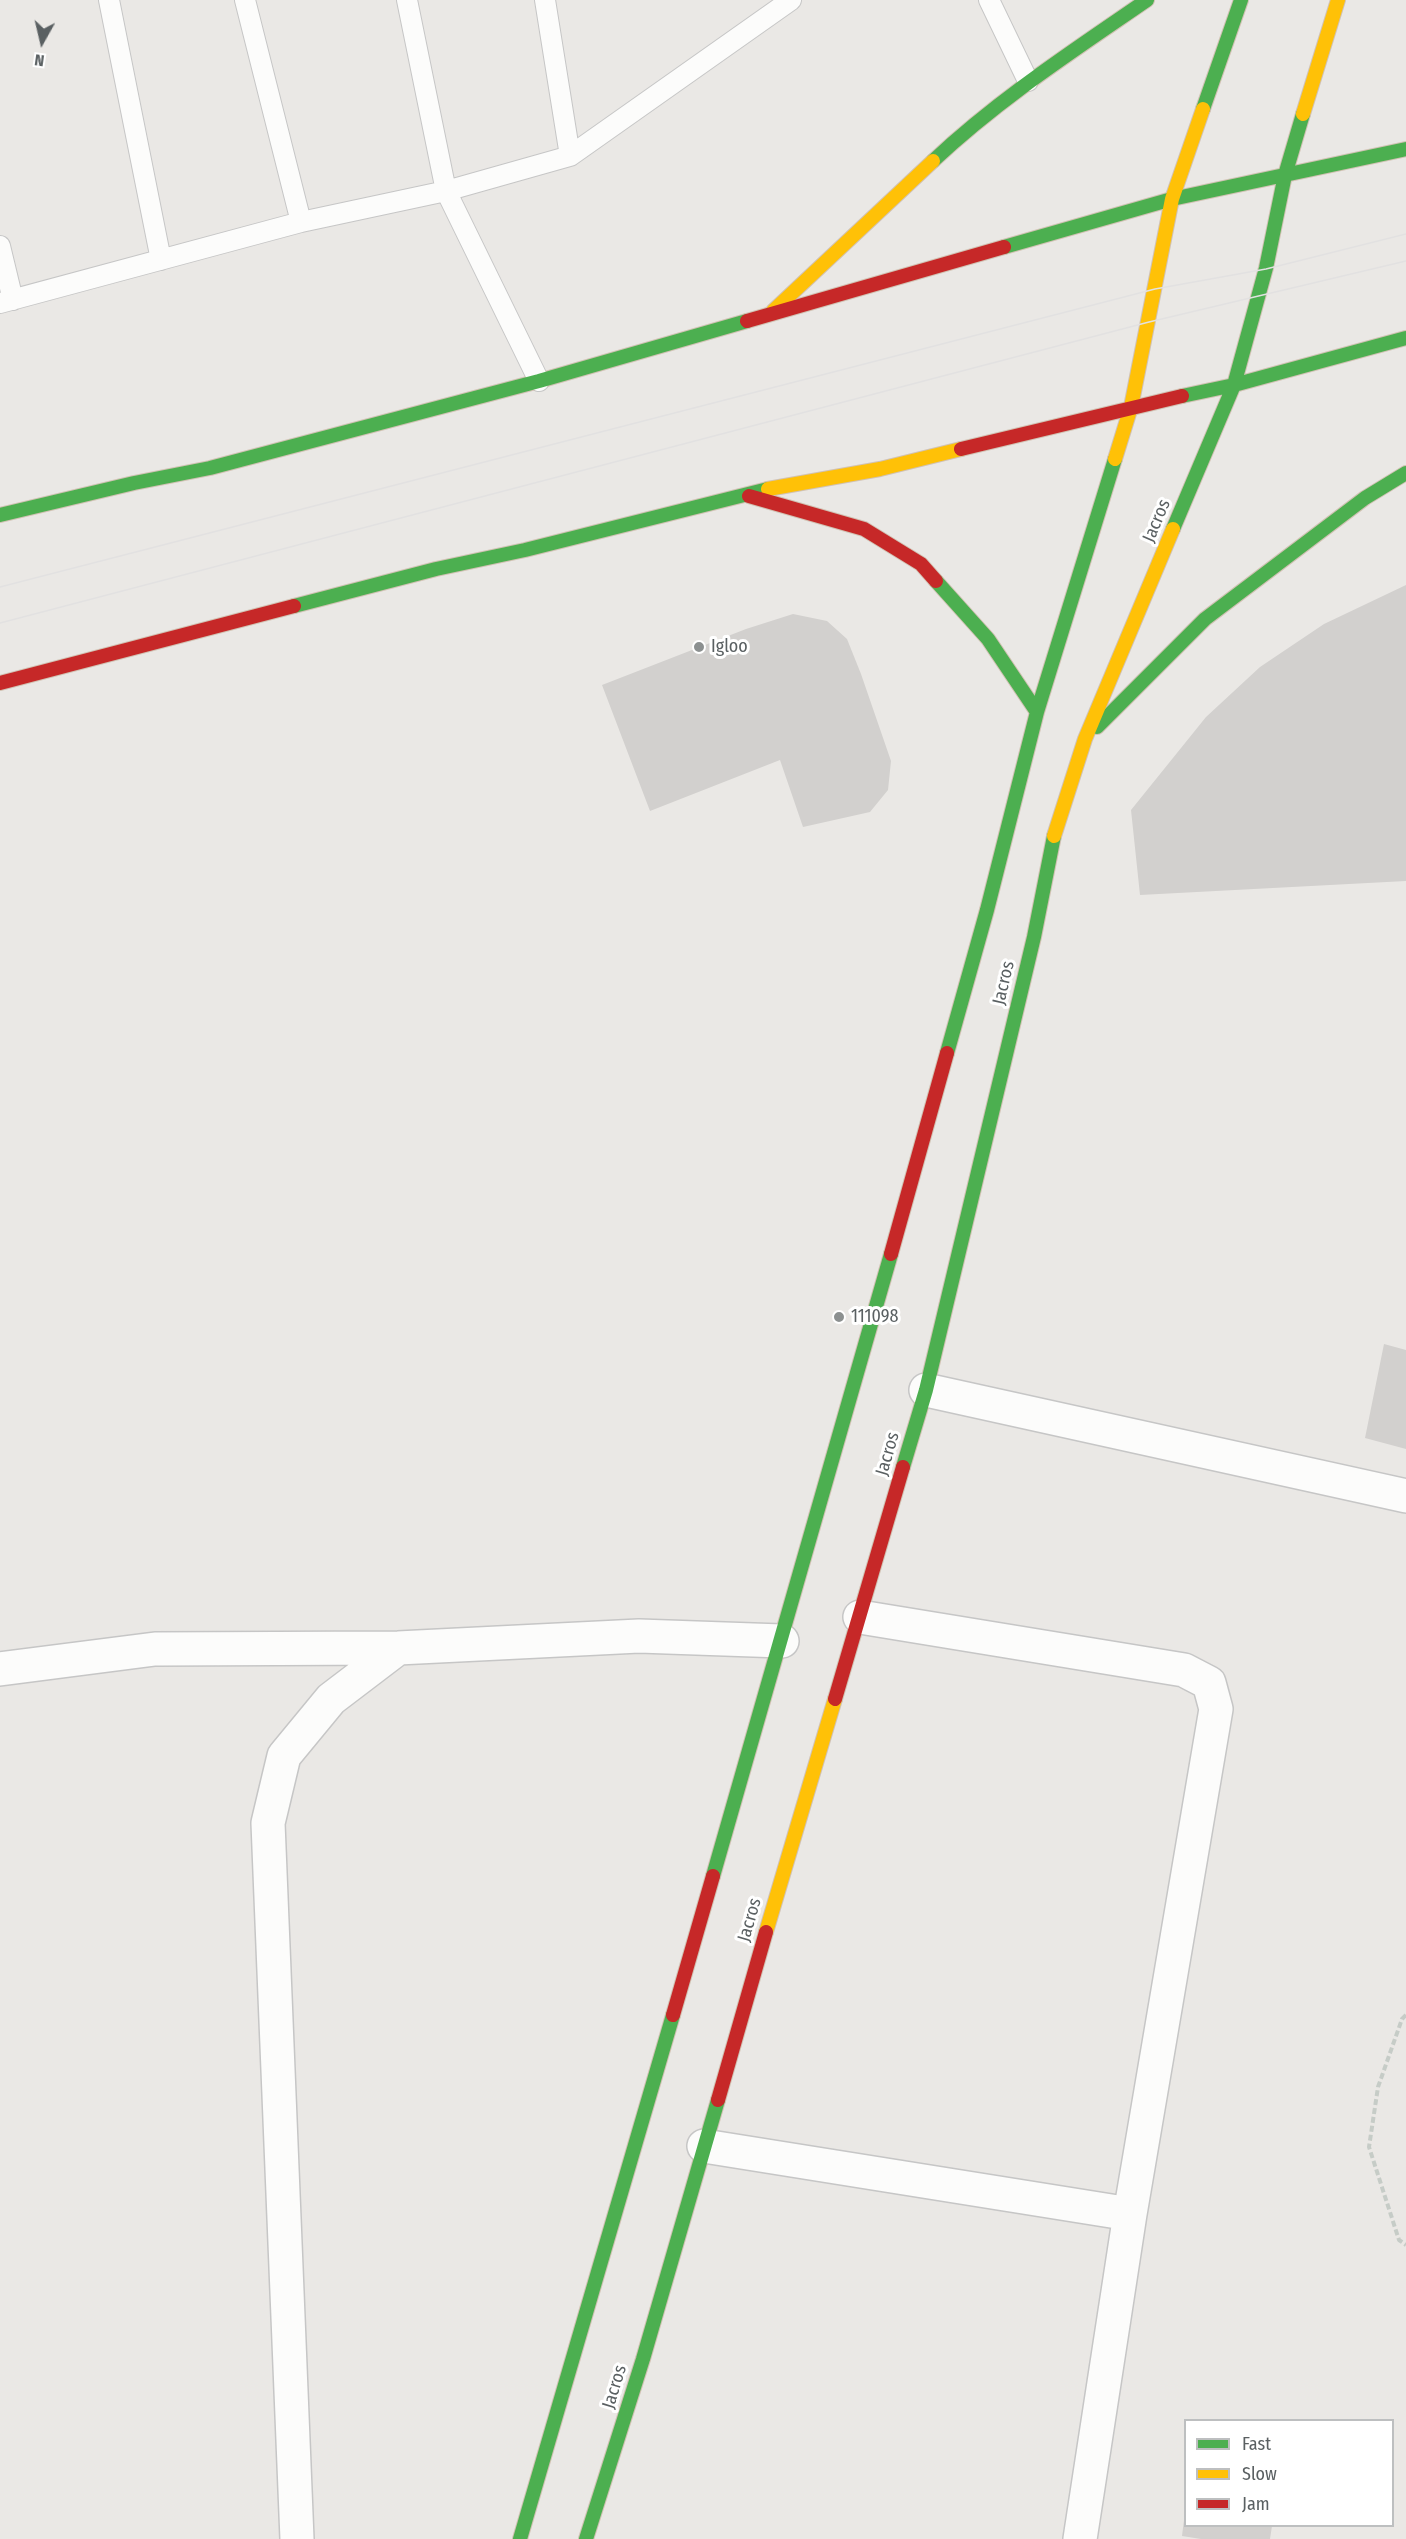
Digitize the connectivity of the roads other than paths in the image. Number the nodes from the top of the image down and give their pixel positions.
1 (109, 0) edge
2 (245, 0) edge
3 (406, 0) edge
4 (545, 0) edge
5 (791, 0) edge
6 (989, 0) edge
7 (1147, 0) edge
8 (1241, 0) edge
9 (1338, 0) edge
10 (1028, 81) junction
11 (1406, 149) edge
12 (570, 156) junction
13 (1285, 175) junction
14 (446, 191) junction
15 (1173, 199) junction
16 (301, 222) junction
17 (0, 246) edge
18 (161, 260) junction
19 (7, 302) edge
20 (770, 314) junction
21 (1406, 338) edge
22 (539, 381) junction
23 (1234, 386) junction
24 (1131, 407) junction
25 (1406, 473) edge
26 (742, 494) junction
27 (0, 515) edge
28 (0, 683) edge
29 (1037, 712) junction
30 (1085, 739) junction
31 (926, 1390) junction
32 (1406, 1496) edge
33 (860, 1617) junction
34 (782, 1641) junction
35 (398, 1648) junction
36 (0, 1669) edge
37 (704, 2146) junction
38 (1130, 2214) junction
39 (297, 2539) edge
40 (520, 2539) edge
41 (586, 2539) edge
42 (1080, 2539) edge

1 - 18 lane
2 - 16 lane
3 - 14 lane
4 - 12 lane
5 - 12 lane
6 - 10 lane
7 - 10 main road
8 - 15 main road, Jacros
9 - 13 main road, Jacros
10 - 20 main road
11 - 13 main road
12 - 14 lane
13 - 15 main road
13 - 23 main road, Jacros
14 - 16 lane
14 - 22 lane
15 - 20 main road
15 - 24 main road, Jacros
16 - 18 lane
17 - 19 lane
18 - 19 lane
20 - 22 main road
21 - 23 main road
22 - 27 main road
23 - 24 main road
23 - 30 main road, Jacros
24 - 26 main road
24 - 29 main road, Jacros
25 - 30 main road
26 - 28 main road
26 - 29 main road
29 - 34 main road, Jacros
30 - 31 main road, Jacros
31 - 32 street
31 - 33 main road, Jacros
33 - 37 main road, Jacros
33 - 38 street
34 - 35 street
34 - 40 main road, Jacros
35 - 36 street
35 - 39 street
37 - 38 street
37 - 41 main road, Jacros
38 - 42 street

